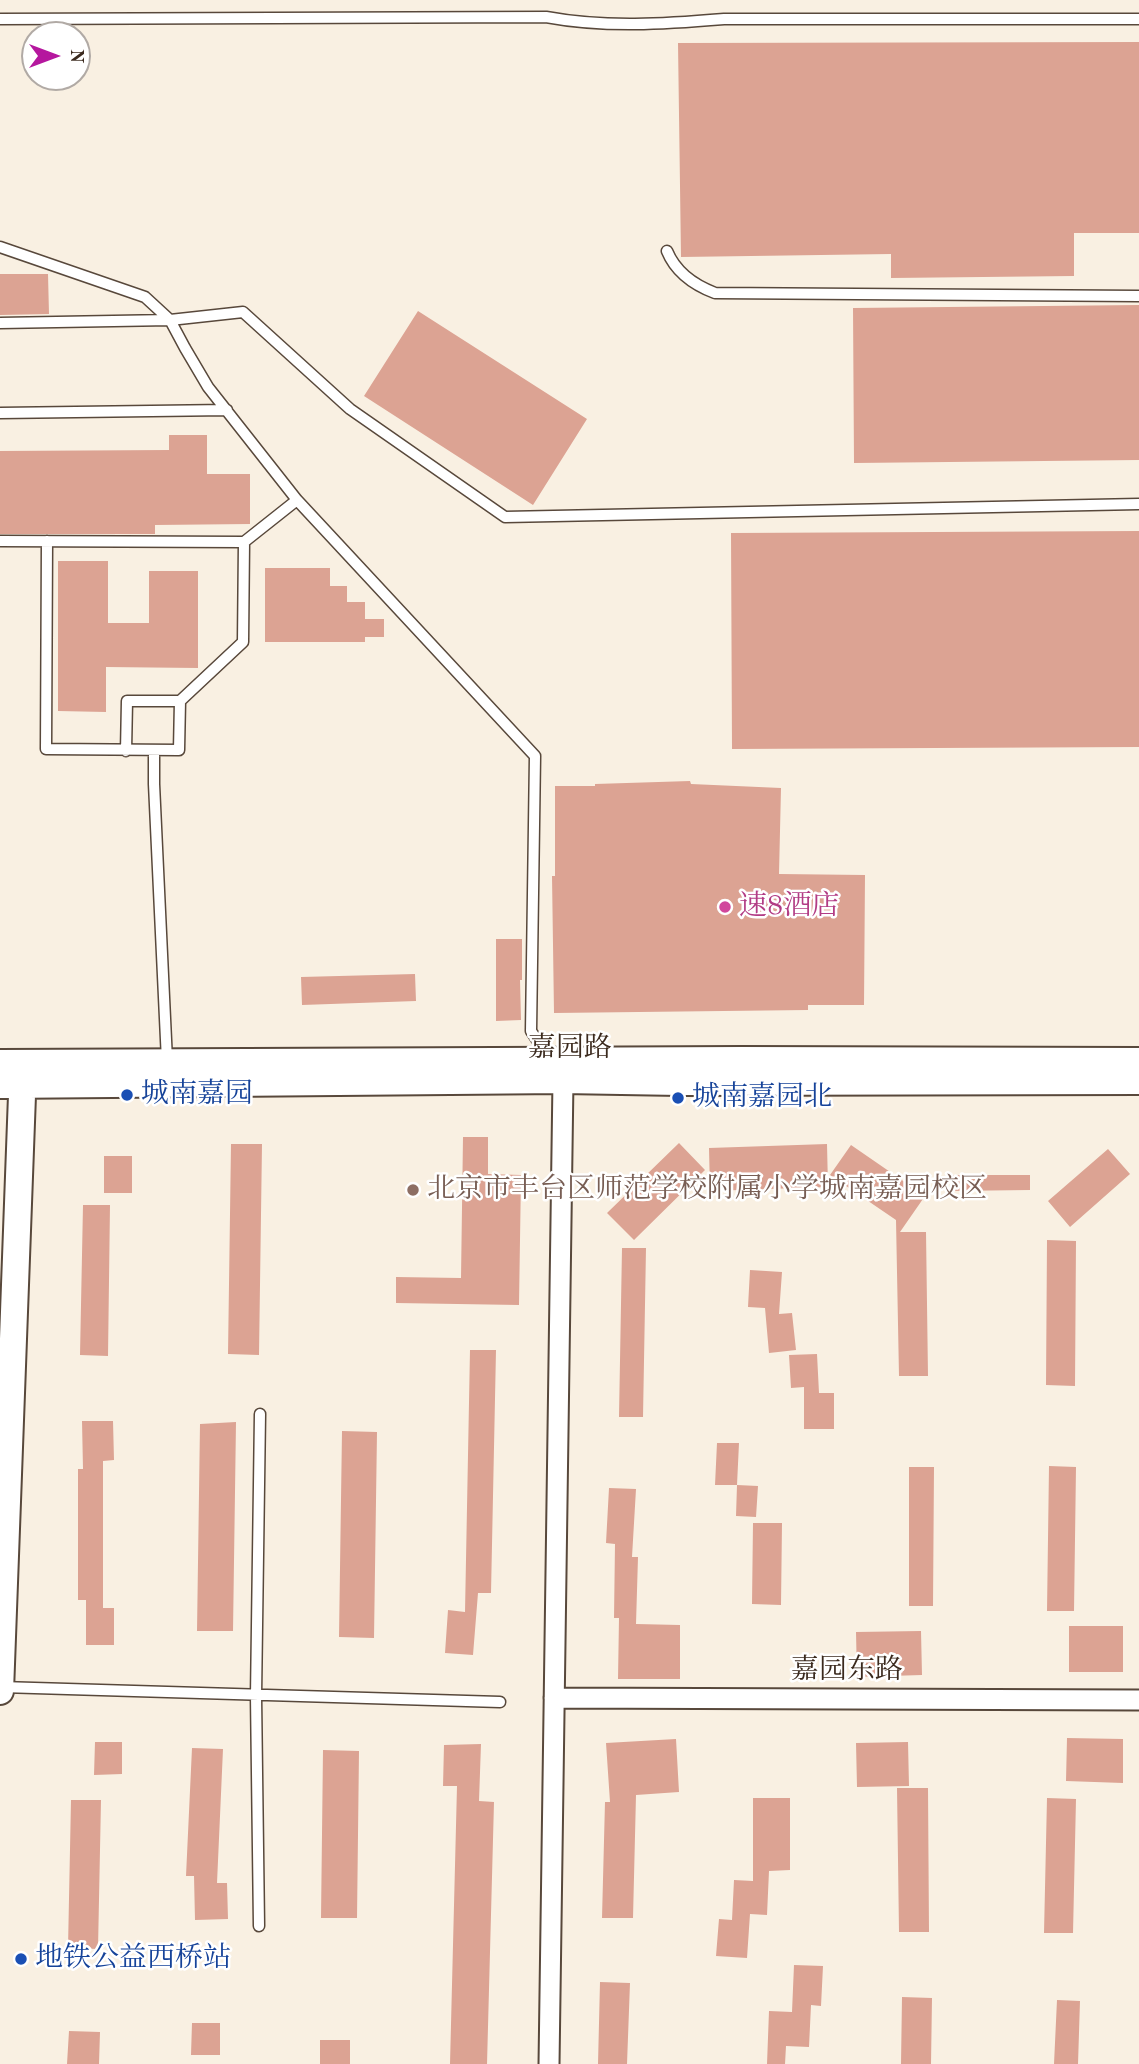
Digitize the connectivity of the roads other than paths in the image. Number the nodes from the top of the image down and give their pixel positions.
1 (0, 19) edge
2 (1139, 19) edge
3 (0, 247) edge
4 (667, 251) dead end
5 (1139, 296) edge
6 (170, 320) junction
7 (0, 323) edge
8 (227, 410) junction
9 (0, 413) edge
10 (297, 500) junction
11 (1139, 504) edge
12 (0, 541) edge
13 (47, 541) junction
14 (244, 542) junction
15 (180, 701) junction
16 (154, 750) junction
17 (126, 751) junction
18 (1139, 1061) edge
19 (556, 1070) junction
20 (12, 1074) edge
21 (167, 1074) junction
22 (1139, 1081) edge
23 (260, 1414) dead end
24 (0, 1689) edge
25 (256, 1696) junction
26 (554, 1698) junction
27 (1139, 1700) edge
28 (500, 1702) dead end
29 (259, 1926) dead end
30 (549, 2064) edge

1 - 2 lane
3 - 6 lane
4 - 5 lane
6 - 7 lane
6 - 8 lane
6 - 11 lane
8 - 9 lane
8 - 10 lane
10 - 14 lane
10 - 19 lane
12 - 13 lane
13 - 14 lane
13 - 17 lane
14 - 15 lane
15 - 16 lane
15 - 17 lane
16 - 17 lane
16 - 21 lane
18 - 19 main road, 嘉园路
19 - 21 main road, 嘉园路
19 - 22 main road, 嘉园路
19 - 26 street
20 - 21 main road, 嘉园路
20 - 24 main road
23 - 25 lane
24 - 25 lane
25 - 28 lane
25 - 29 lane
26 - 27 street, 嘉园东路
26 - 30 street

